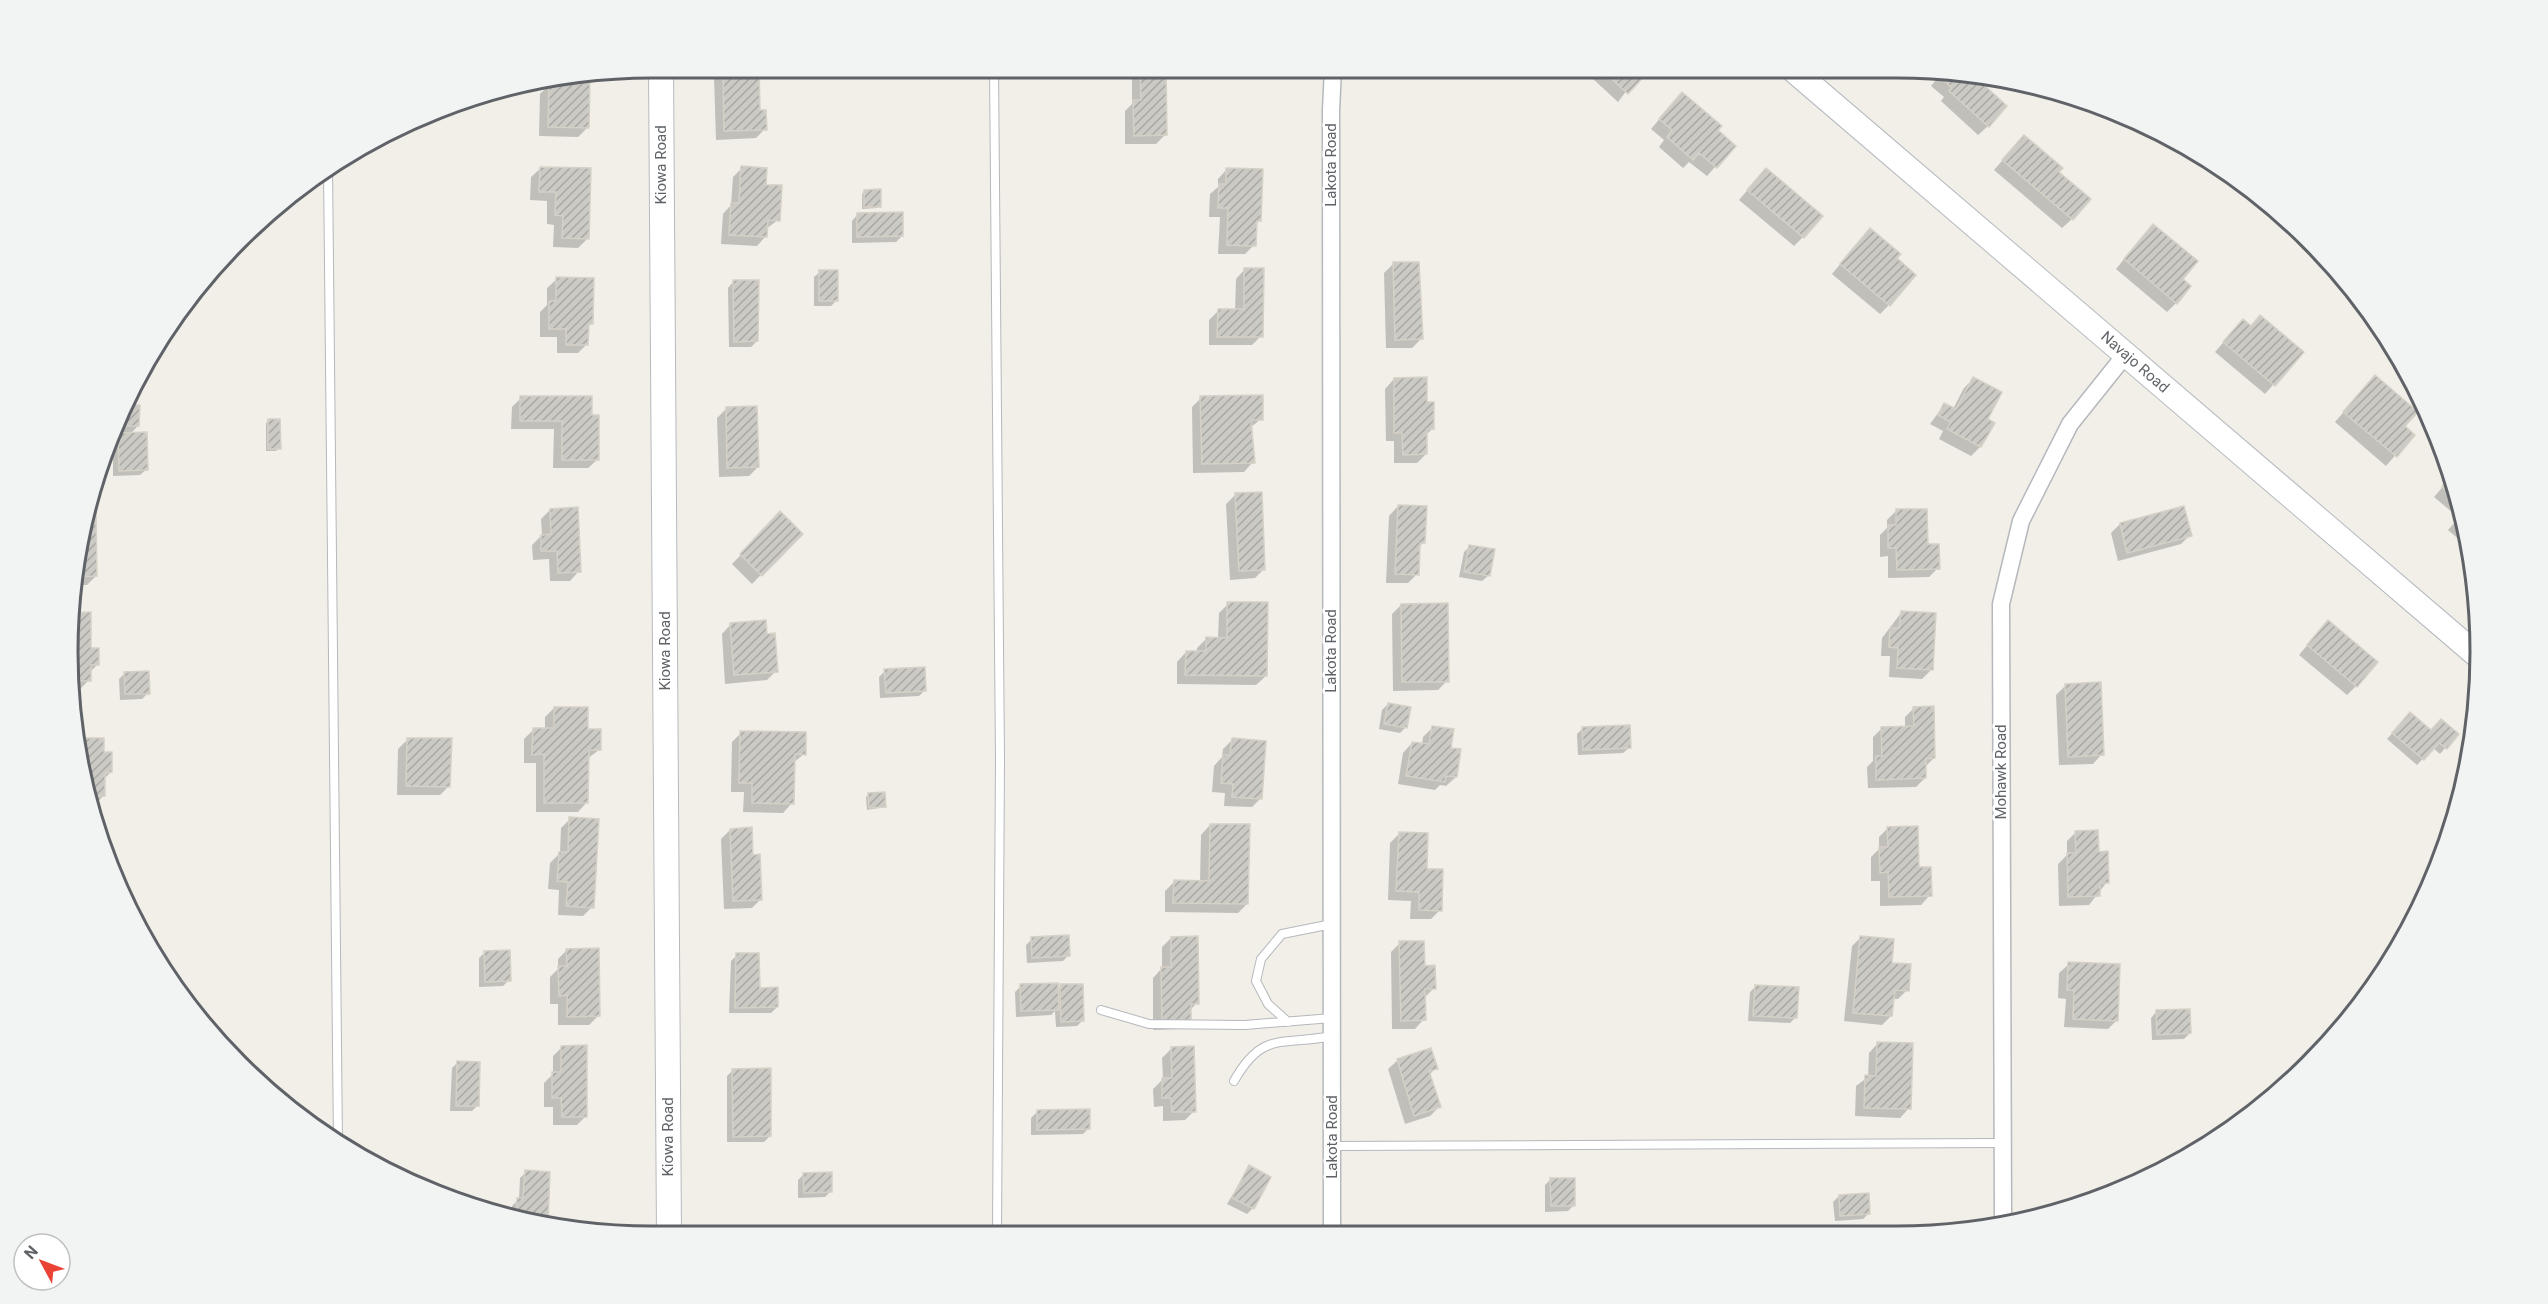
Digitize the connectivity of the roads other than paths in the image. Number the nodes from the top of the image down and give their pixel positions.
1 (661, 78) edge
2 (994, 78) edge
3 (1332, 78) edge
4 (1803, 78) edge
5 (328, 179) edge
6 (2126, 354) junction
7 (2470, 649) edge
8 (1332, 924) junction
9 (1101, 1010) dead end
10 (1332, 1018) junction
11 (1288, 1022) junction
12 (1332, 1036) junction
13 (1234, 1082) dead end
14 (338, 1132) edge
15 (2002, 1143) junction
16 (1332, 1146) junction
17 (2002, 1216) edge
18 (669, 1226) edge
19 (997, 1226) edge
20 (1332, 1226) edge

1 - 18 street, Kiowa Road
2 - 19 lane
3 - 8 street, Lakota Road
4 - 6 street, Navajo Road
5 - 14 lane
6 - 7 street, Navajo Road
6 - 15 street, Mohawk Road
8 - 10 street, Lakota Road
8 - 11 lane
9 - 11 lane
10 - 11 lane
10 - 12 street, Lakota Road
12 - 13 lane
12 - 16 street, Lakota Road
15 - 16 lane
15 - 17 street, Mohawk Road
16 - 20 street, Lakota Road

